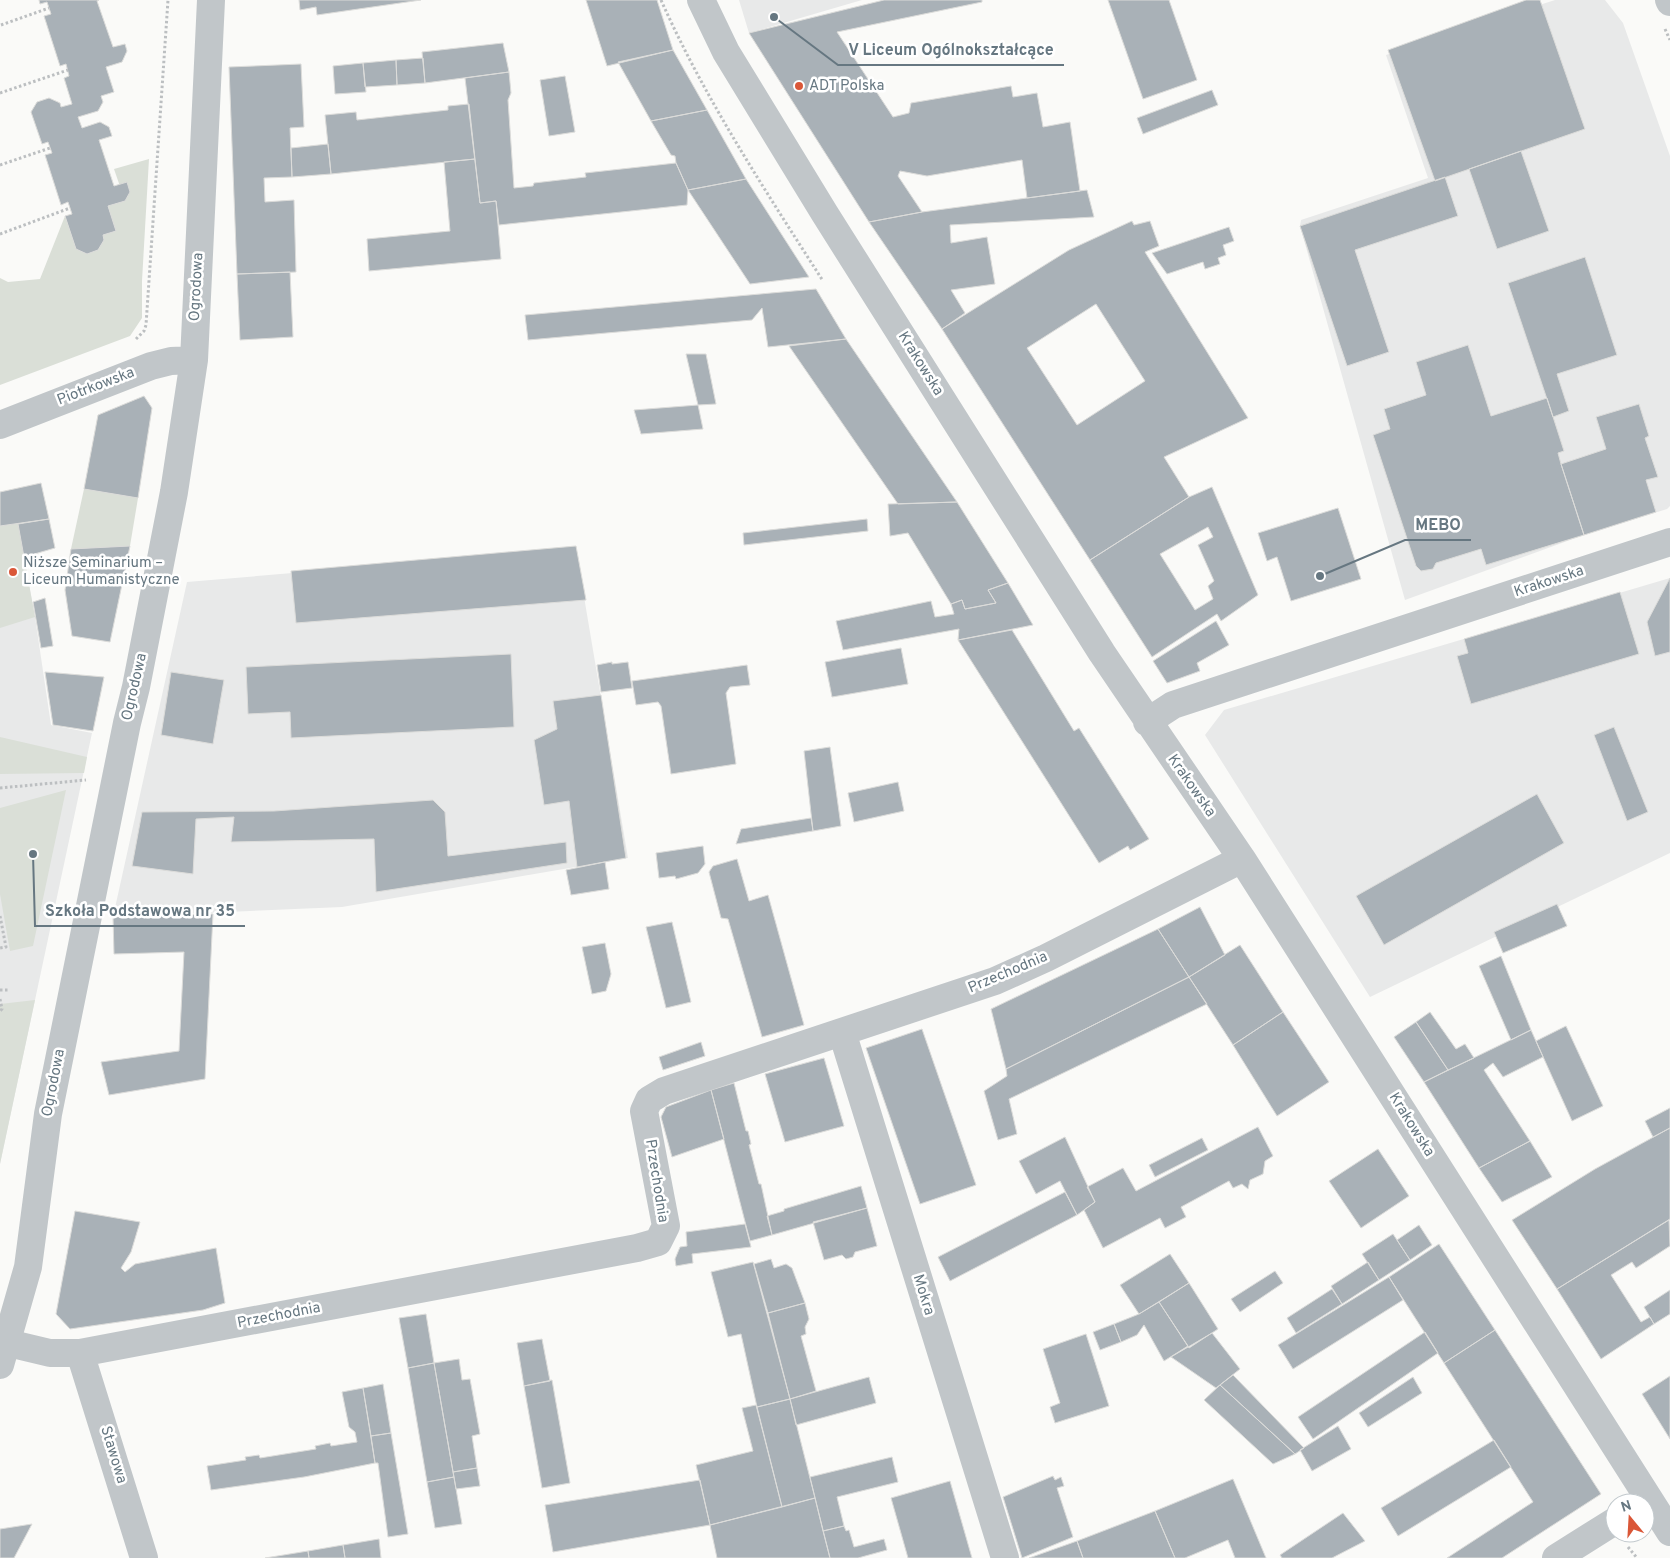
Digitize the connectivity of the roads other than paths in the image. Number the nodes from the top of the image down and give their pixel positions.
1 (210, 0) edge
2 (701, 0) edge
3 (194, 360) junction
4 (0, 425) edge
5 (1670, 542) edge
6 (1147, 722) junction
7 (1242, 859) junction
8 (842, 1032) junction
9 (80, 1353) junction
10 (4, 1354) edge
11 (1642, 1493) edge
12 (1655, 1512) edge
13 (1605, 1527) edge
14 (1670, 1532) edge
15 (144, 1558) edge
16 (1005, 1558) edge
17 (1556, 1558) edge

1 - 3 street, Ogrodowa
2 - 6 street, Krakowska
3 - 4 street, Piotrkowska
3 - 10 street, Ogrodowa
5 - 6 street, Krakowska
6 - 7 street, Krakowska
7 - 8 street, Przechodnia
7 - 11 street, Krakowska
8 - 9 street, Przechodnia
8 - 16 street, Mokra
9 - 10 street, Przechodnia
9 - 15 street, Stawowa
12 - 14 street, Krakowska
13 - 17 street

